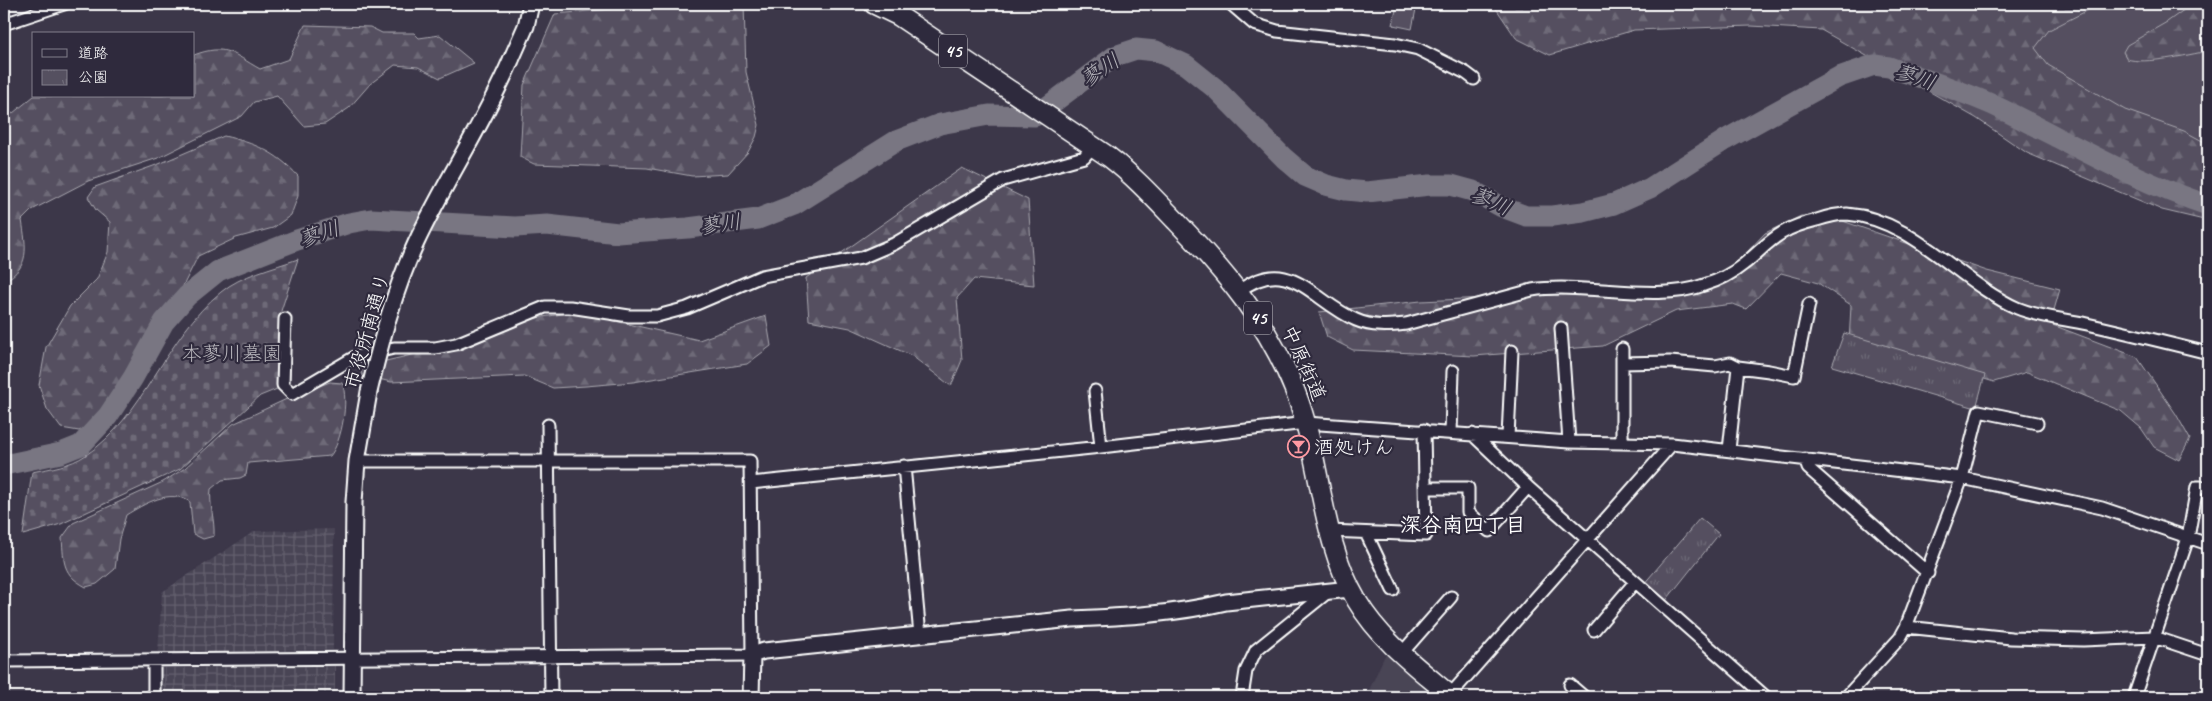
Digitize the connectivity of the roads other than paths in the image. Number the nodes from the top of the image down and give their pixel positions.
1 (64, 4) edge
2 (531, 4) edge
3 (874, 4) edge
4 (1231, 4) edge
5 (4, 24) edge
6 (1474, 80) dead end
7 (1094, 145) junction
8 (1239, 291) junction
9 (1809, 304) dead end
10 (285, 319) dead end
11 (1561, 328) dead end
12 (1622, 349) dead end
13 (1512, 351) dead end
14 (2208, 352) edge
15 (1622, 363) junction
16 (1738, 367) junction
17 (1454, 371) dead end
18 (1095, 391) dead end
19 (1306, 423) junction
20 (2037, 423) dead end
21 (548, 425) dead end
22 (1424, 430) junction
23 (1451, 432) junction
24 (1472, 434) junction
25 (1508, 437) junction
26 (1569, 442) junction
27 (1622, 443) junction
28 (1672, 444) junction
29 (1102, 447) junction
30 (1730, 450) junction
31 (1805, 459) junction
32 (549, 460) junction
33 (357, 461) junction
34 (904, 466) junction
35 (1962, 478) junction
36 (751, 483) junction
37 (1528, 487) junction
38 (2208, 487) edge
39 (1426, 488) junction
40 (1329, 531) junction
41 (1366, 533) junction
42 (2188, 538) junction
43 (1588, 540) junction
44 (2208, 544) edge
45 (1928, 574) junction
46 (1635, 582) junction
47 (1350, 589) junction
48 (1393, 590) dead end
49 (1328, 592) junction
50 (1451, 597) dead end
51 (1906, 627) junction
52 (1594, 630) dead end
53 (920, 635) junction
54 (2154, 637) junction
55 (1401, 654) junction
56 (752, 655) junction
57 (2208, 655) edge
58 (550, 657) junction
59 (352, 659) junction
60 (4, 661) edge
61 (154, 661) junction
62 (1451, 696) edge
63 (154, 697) edge
64 (352, 697) edge
65 (550, 697) edge
66 (751, 697) edge
67 (1242, 697) edge
68 (1766, 697) edge
69 (1846, 697) edge
70 (2134, 697) edge

1 - 5 street
2 - 33 street, 市役所南通り, bridge
3 - 7 main road, 中原街道 / 45
4 - 6 street
7 - 8 main road, 中原街道 / 45
7 - 10 street
8 - 14 street
8 - 19 main road, 中原街道 / 45
9 - 16 street
11 - 26 street
12 - 15 street
13 - 25 street
15 - 16 street
15 - 27 street
16 - 30 street
17 - 23 street
18 - 29 street
19 - 22 street
19 - 29 street
19 - 40 main road, 中原街道 / 45
20 - 35 street
21 - 32 street
22 - 23 street
22 - 39 street
23 - 24 street
24 - 25 street
24 - 37 street
25 - 26 street
26 - 27 street
27 - 28 street
28 - 30 street
28 - 43 street
29 - 34 street
30 - 31 street
31 - 35 street
31 - 45 street
32 - 33 street
32 - 36 street
32 - 58 street
33 - 59 street, 市役所南通り
34 - 36 street
34 - 53 street
35 - 42 street
35 - 45 street
36 - 56 street
37 - 39 street
37 - 43 street
38 - 42 street
39 - 41 street
40 - 41 street
40 - 47 main road, 中原街道 / 45
41 - 48 street
42 - 44 street
42 - 54 street
43 - 46 street
43 - 62 street
45 - 51 street
46 - 52 street
46 - 68 street
47 - 49 street
47 - 55 main road, 中原街道 / 45
49 - 53 street
49 - 67 street
50 - 55 street
51 - 54 street
51 - 69 street
53 - 56 street
54 - 57 street
54 - 70 street
55 - 62 main road, 中原街道 / 45
56 - 58 street
56 - 66 street
58 - 59 street
58 - 65 street
59 - 61 street
59 - 64 street, 市役所南通り
60 - 61 street
61 - 63 street

